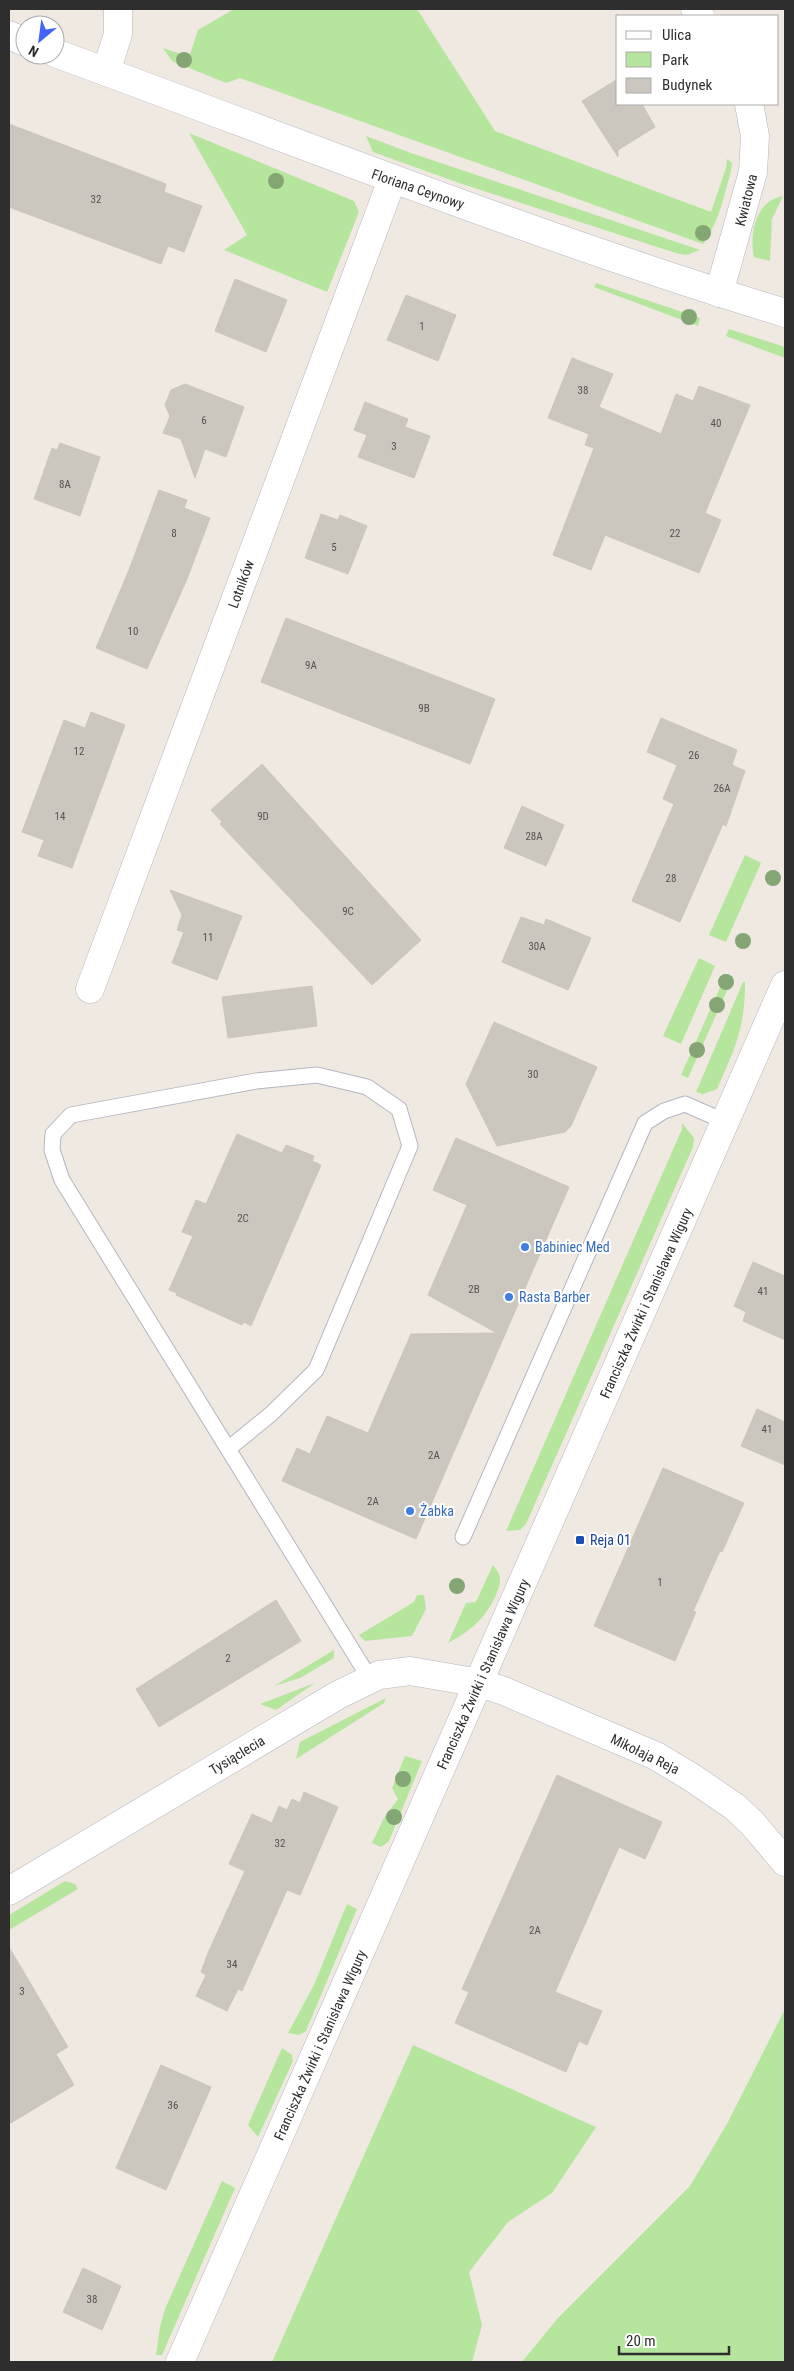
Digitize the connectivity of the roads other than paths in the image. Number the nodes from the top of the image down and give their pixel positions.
1 (118, 9) edge
2 (65, 57) edge
3 (106, 72) junction
4 (749, 105) edge
5 (392, 180) junction
6 (719, 293) junction
7 (785, 313) edge
8 (785, 985) edge
9 (90, 989) dead end
10 (726, 1122) junction
11 (228, 1449) junction
12 (463, 1537) dead end
13 (370, 1680) junction
14 (480, 1683) junction
15 (785, 1862) edge
16 (9, 1891) edge
17 (180, 2362) edge

1 - 3 street
2 - 3 street, Floriana Ceynowy
3 - 5 street, Floriana Ceynowy
4 - 6 street, Kwiatowa
5 - 6 street, Floriana Ceynowy
5 - 9 street, Lotników
6 - 7 street, Floriana Ceynowy
8 - 10 street, Franciszka Żwirki i Stanisława Wigury
10 - 12 lane
10 - 14 street, Franciszka Żwirki i Stanisława Wigury
11 - 11 lane
11 - 13 lane
13 - 14 street, Tysiąclecia
13 - 16 street, Tysiąclecia
14 - 15 street, Mikołaja Reja
14 - 17 street, Franciszka Żwirki i Stanisława Wigury

